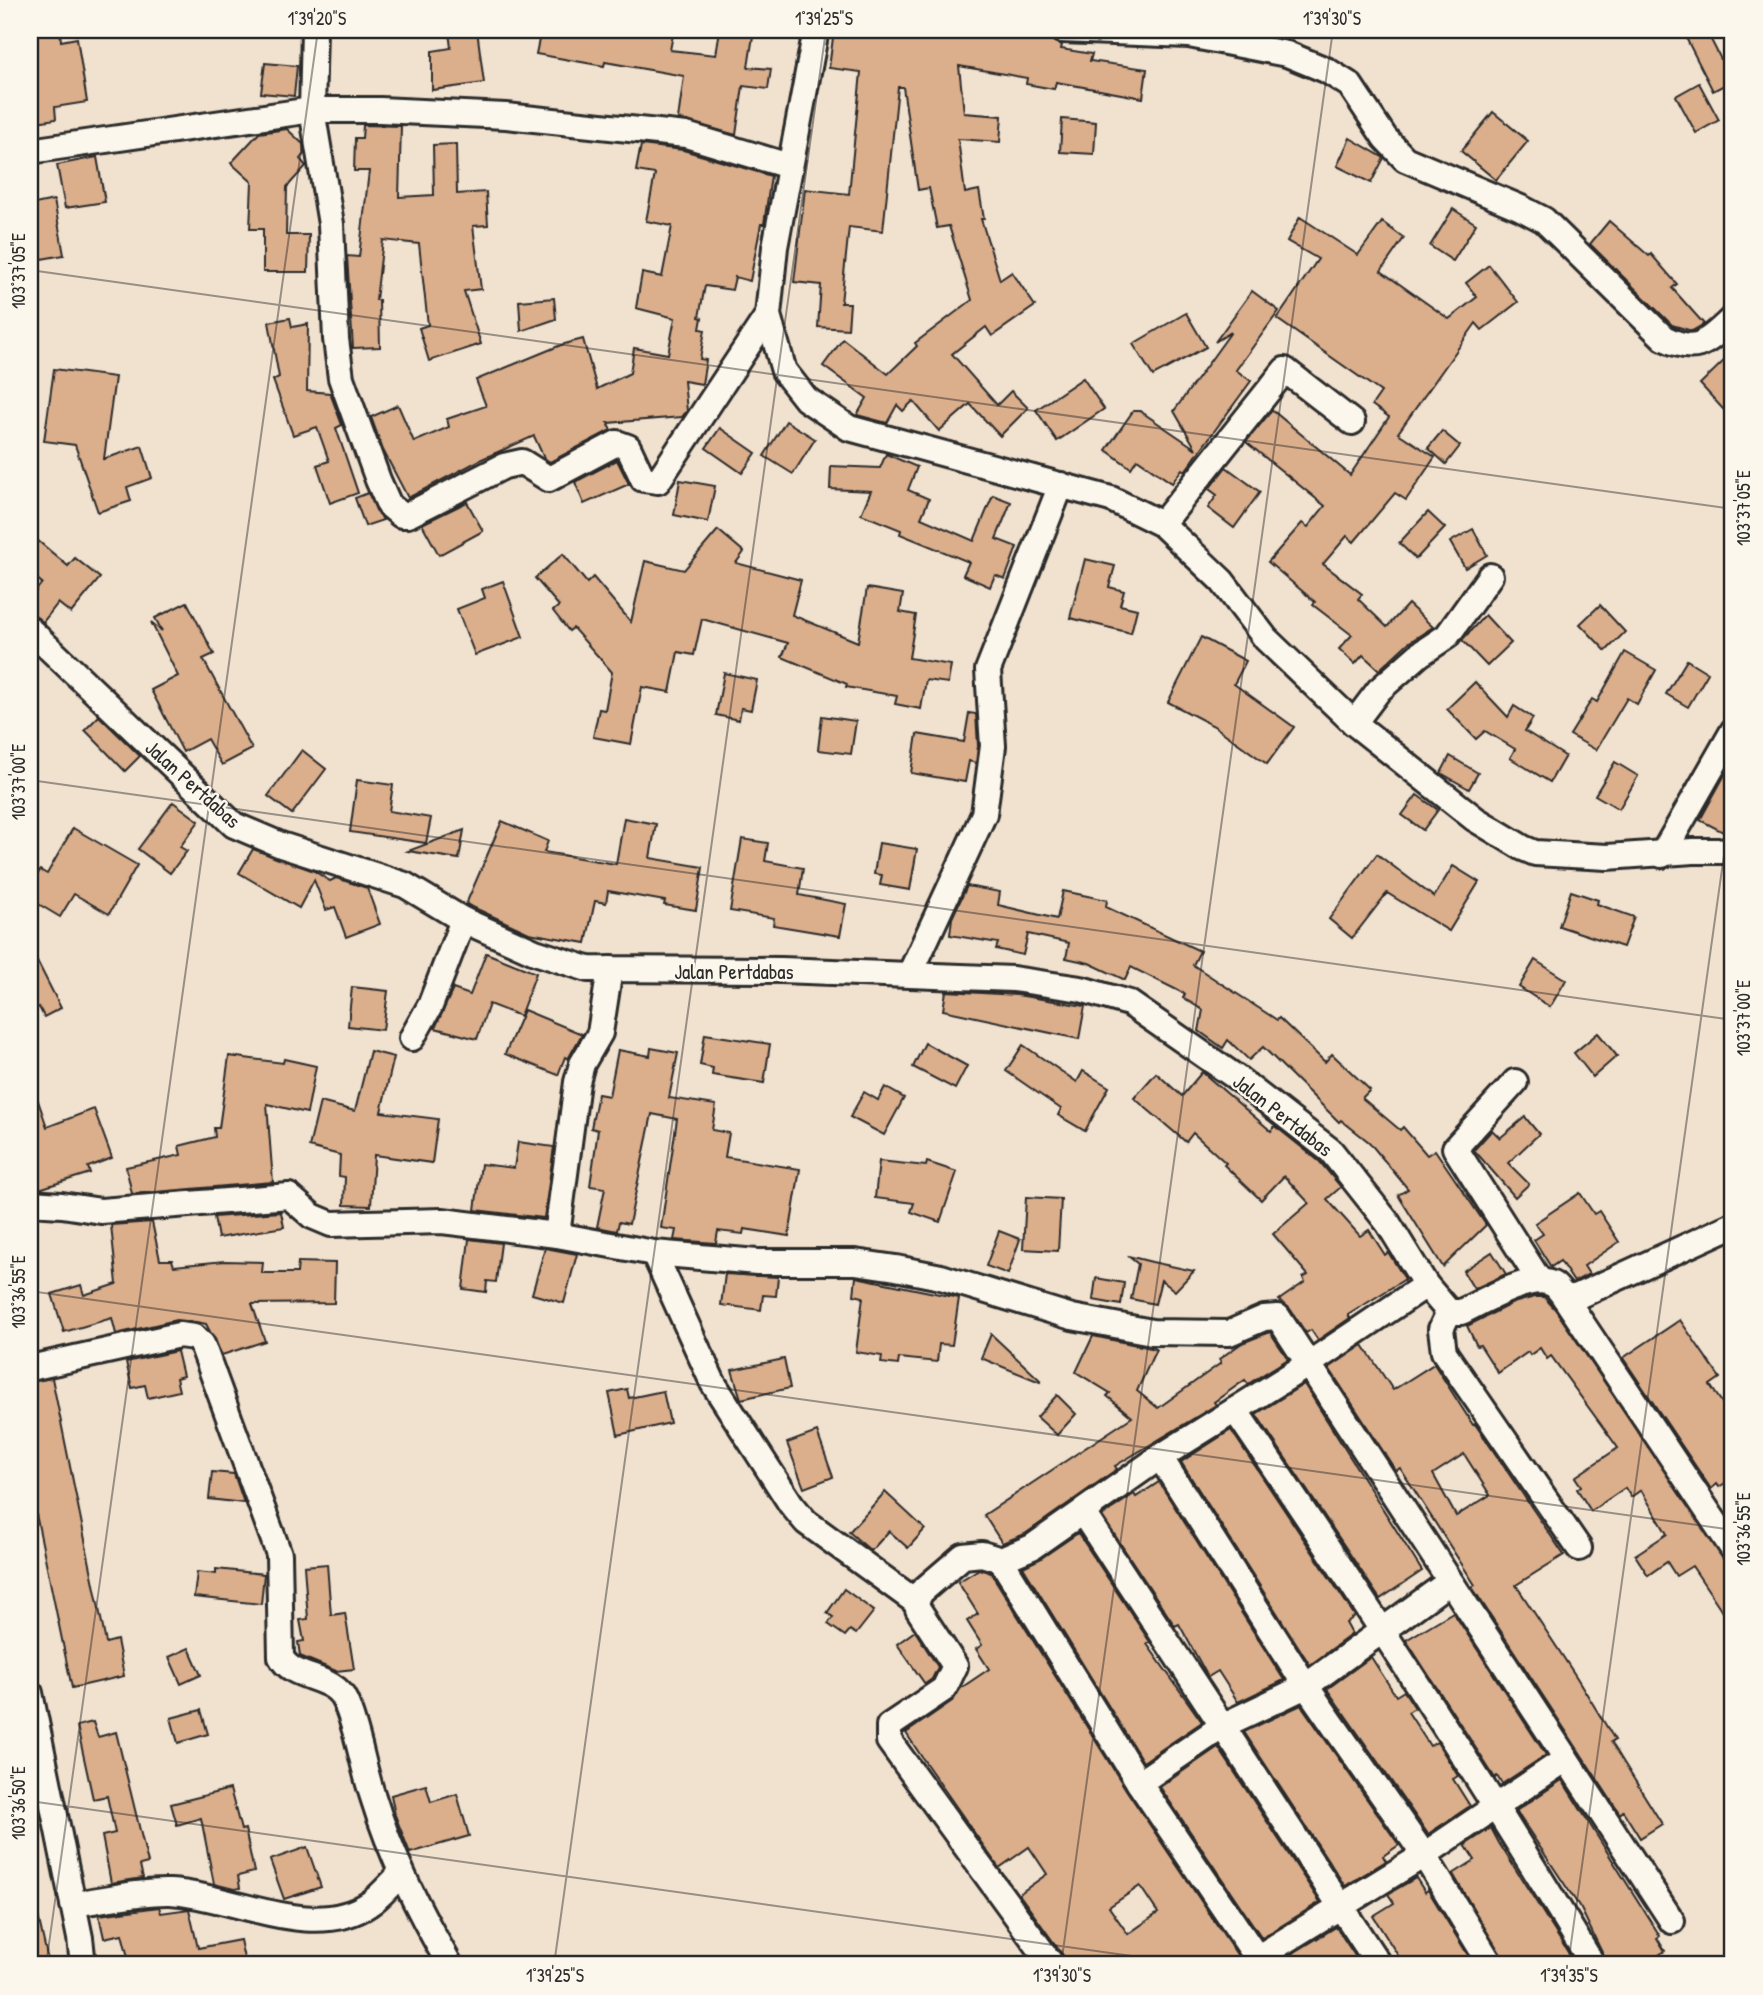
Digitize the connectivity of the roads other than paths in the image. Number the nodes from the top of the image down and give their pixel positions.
1 (314, 30) edge
2 (816, 30) edge
3 (1062, 30) edge
4 (312, 110) junction
5 (30, 150) edge
6 (789, 166) junction
7 (768, 315) junction
8 (1733, 318) edge
9 (1352, 422) dead end
10 (1061, 485) junction
11 (1162, 524) junction
12 (1490, 576) dead end
13 (30, 630) edge
14 (1354, 723) junction
15 (1733, 732) edge
16 (1733, 851) edge
17 (1662, 855) junction
18 (463, 920) junction
19 (610, 969) junction
20 (910, 974) junction
21 (412, 1038) dead end
22 (1515, 1082) dead end
23 (30, 1203) edge
24 (1733, 1225) edge
25 (557, 1235) junction
26 (654, 1253) junction
27 (1539, 1280) junction
28 (1426, 1285) junction
29 (1565, 1298) junction
30 (1450, 1312) junction
31 (1307, 1365) junction
32 (30, 1368) edge
33 (1235, 1410) junction
34 (1160, 1457) junction
35 (1083, 1513) junction
36 (1579, 1548) dead end
37 (1733, 1549) edge
38 (1001, 1560) junction
39 (1449, 1582) junction
40 (916, 1602) junction
41 (1385, 1631) junction
42 (1306, 1686) junction
43 (30, 1693) edge
44 (1224, 1725) junction
45 (1566, 1759) junction
46 (1139, 1783) junction
47 (1496, 1804) junction
48 (1424, 1855) junction
49 (400, 1875) junction
50 (73, 1904) junction
51 (1342, 1907) junction
52 (1672, 1922) dead end
53 (79, 1961) edge
54 (1260, 1961) edge
55 (450, 1965) edge
56 (1052, 1965) edge
57 (1378, 1965) edge
58 (1491, 1965) edge
59 (1593, 1965) edge

1 - 4 street
2 - 6 street
3 - 8 street
4 - 5 street
4 - 6 street
4 - 7 street
6 - 7 street
7 - 10 street
9 - 11 street
10 - 11 street
10 - 20 street
11 - 14 street
12 - 14 street
13 - 18 street, Jalan Pertdabas
14 - 17 street
15 - 17 street
16 - 17 street
18 - 19 street, Jalan Pertdabas
18 - 21 street
19 - 20 street, Jalan Pertdabas
19 - 25 street
20 - 28 street, Jalan Pertdabas
22 - 27 street
23 - 25 street
24 - 29 street
25 - 26 street
26 - 31 street
26 - 40 street
27 - 29 street
27 - 30 street
28 - 30 street, Jalan Pertdabas
28 - 31 street
29 - 37 street
30 - 36 street
31 - 33 street
31 - 39 street
32 - 49 street
33 - 34 street
33 - 41 street
34 - 35 street
34 - 42 street
35 - 38 street
35 - 44 street
38 - 40 street
38 - 46 street
39 - 41 street
39 - 45 street
40 - 56 street
41 - 42 street
41 - 47 street
42 - 44 street
42 - 48 street
43 - 50 street
44 - 46 street
44 - 51 street
45 - 47 street
45 - 52 street
46 - 54 street
47 - 48 street
47 - 59 street
48 - 51 street
48 - 58 street
49 - 50 street
49 - 55 street
50 - 53 street
51 - 54 street
51 - 57 street

